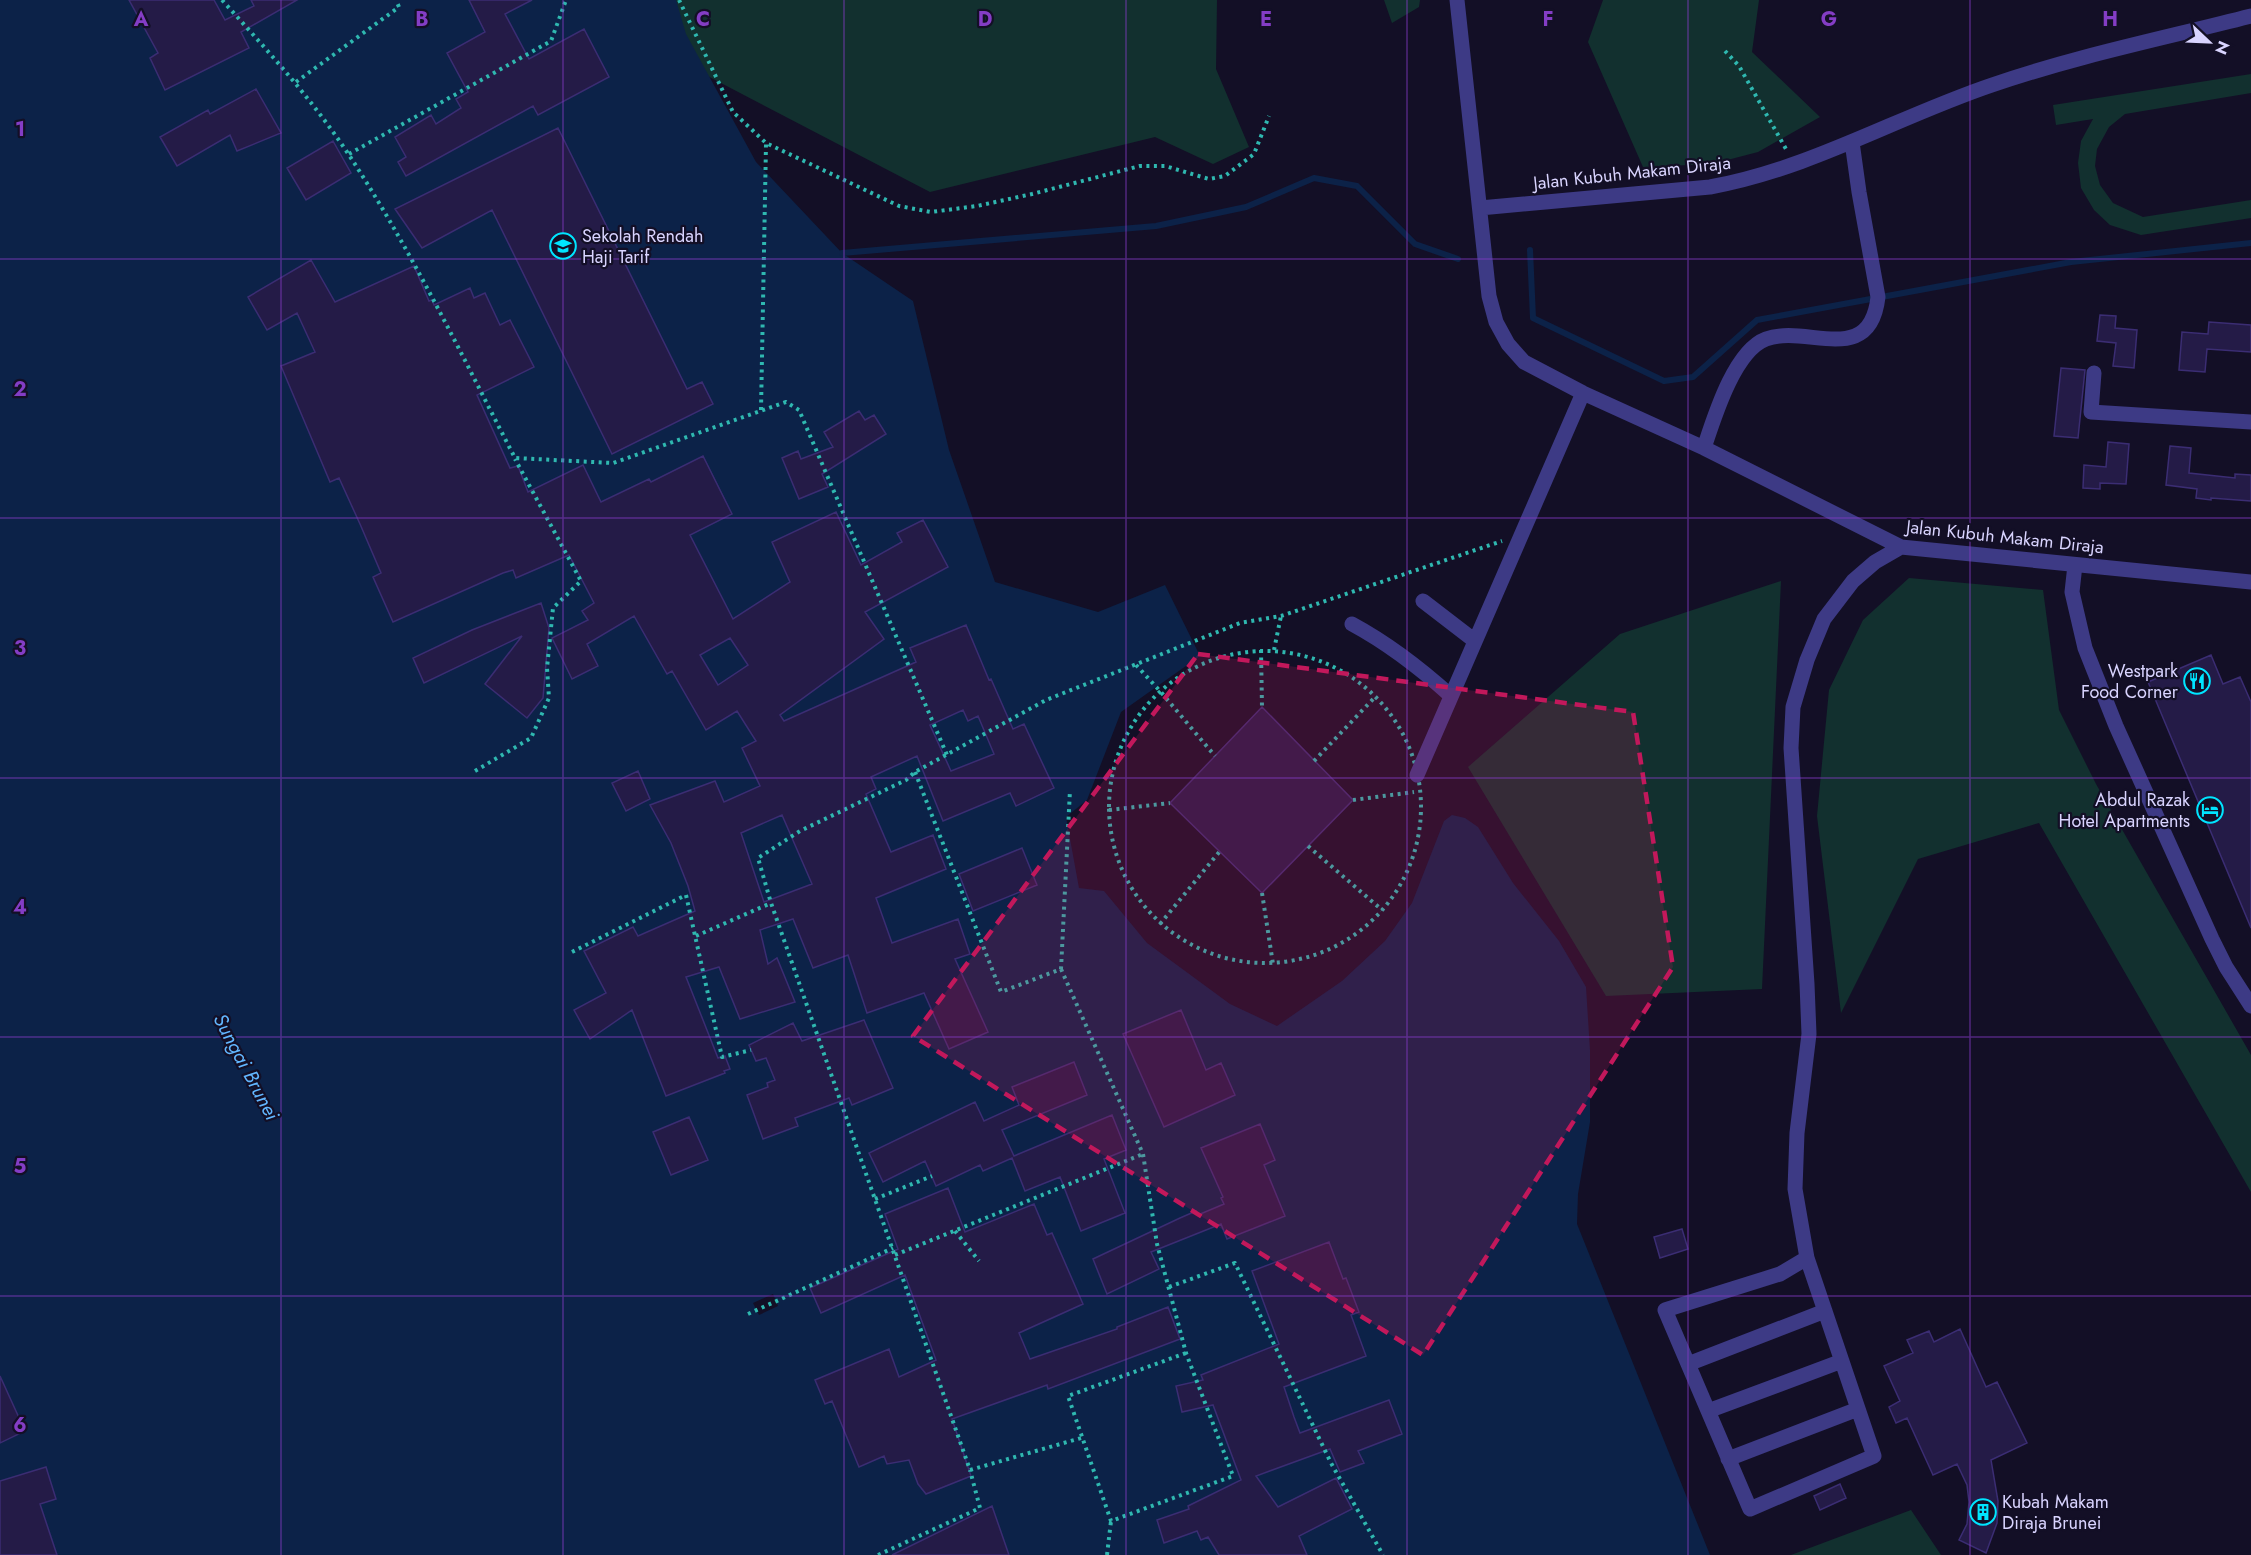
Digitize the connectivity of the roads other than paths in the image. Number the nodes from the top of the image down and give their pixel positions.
1 (1457, 0) edge
2 (2251, 16) edge
3 (1852, 142) junction
4 (1480, 208) junction
5 (2094, 374) dead end
6 (1583, 393) junction
7 (2251, 422) edge
8 (1704, 448) junction
9 (1901, 546) junction
10 (2075, 565) junction
11 (2251, 582) edge
12 (1423, 601) dead end
13 (1352, 624) dead end
14 (1475, 641) junction
15 (1452, 696) junction
16 (1417, 775) road end
17 (2251, 1006) edge
18 (1807, 1258) junction
19 (1825, 1311) junction
20 (1842, 1361) junction
21 (1688, 1364) junction
22 (1858, 1409) junction
23 (1708, 1411) junction
24 (1728, 1459) junction

1 - 4 street, Jalan Kubuh Makam Diraja
2 - 3 street, Jalan Kubuh Makam Diraja
3 - 4 street, Jalan Kubuh Makam Diraja
3 - 8 street
4 - 6 street, Jalan Kubuh Makam Diraja
5 - 7 street
6 - 8 street, Jalan Kubuh Makam Diraja
6 - 14 street
8 - 9 street, Jalan Kubuh Makam Diraja
9 - 10 street, Jalan Kubuh Makam Diraja
9 - 18 street
10 - 11 street, Jalan Kubuh Makam Diraja
10 - 17 street
12 - 14 street
13 - 15 street
14 - 15 street
15 - 16 street
18 - 19 street
18 - 21 street
19 - 20 street
19 - 21 street
20 - 22 street
20 - 23 street
21 - 23 street
22 - 24 street
22 - 24 street
23 - 24 street

